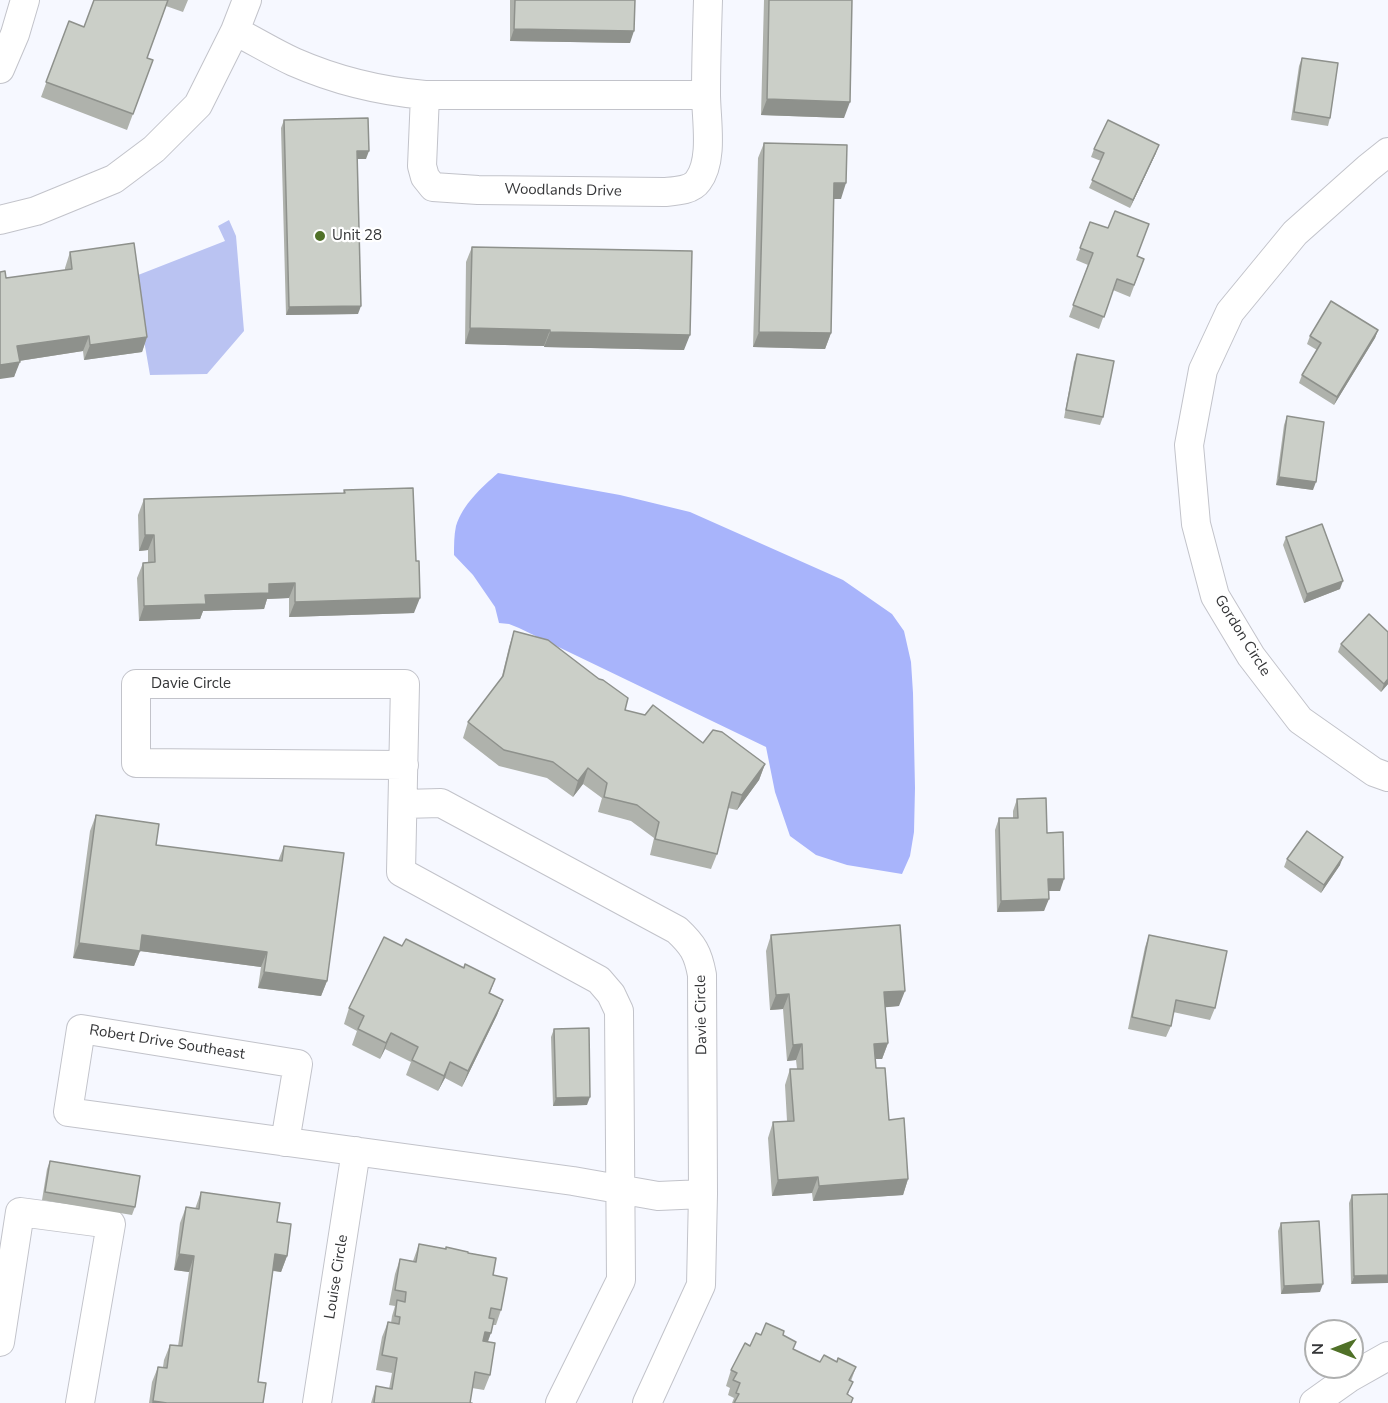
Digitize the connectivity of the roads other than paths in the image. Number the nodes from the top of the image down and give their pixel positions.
1 (25, 0) edge
2 (247, 0) edge
3 (708, 0) edge
4 (235, 31) junction
5 (0, 69) edge
6 (425, 95) junction
7 (706, 95) junction
8 (1388, 152) edge
9 (0, 220) edge
10 (404, 765) junction
11 (1388, 777) edge
12 (403, 804) junction
13 (285, 1142) junction
14 (356, 1151) junction
15 (620, 1189) junction
16 (703, 1194) junction
17 (0, 1342) edge
18 (1388, 1356) edge
19 (80, 1403) edge
20 (317, 1403) edge
21 (560, 1403) edge
22 (647, 1403) edge
23 (1314, 1403) edge

1 - 5 street
2 - 4 street
3 - 7 street, Woodlands Drive
4 - 6 street
4 - 9 street
6 - 7 street
6 - 7 street, Woodlands Drive
8 - 11 street, Gordon Circle
10 - 10 street, Davie Circle
10 - 12 street, Davie Circle
12 - 15 street, Davie Circle
12 - 16 street, Davie Circle
13 - 13 street, Robert Drive Southeast
13 - 14 street, Robert Drive Southeast
14 - 15 street, Robert Drive Southeast
14 - 20 street, Louise Circle
15 - 16 street, Robert Drive Southeast
15 - 21 street, Davie Circle
16 - 22 street, Davie Circle
17 - 19 street
18 - 23 street

